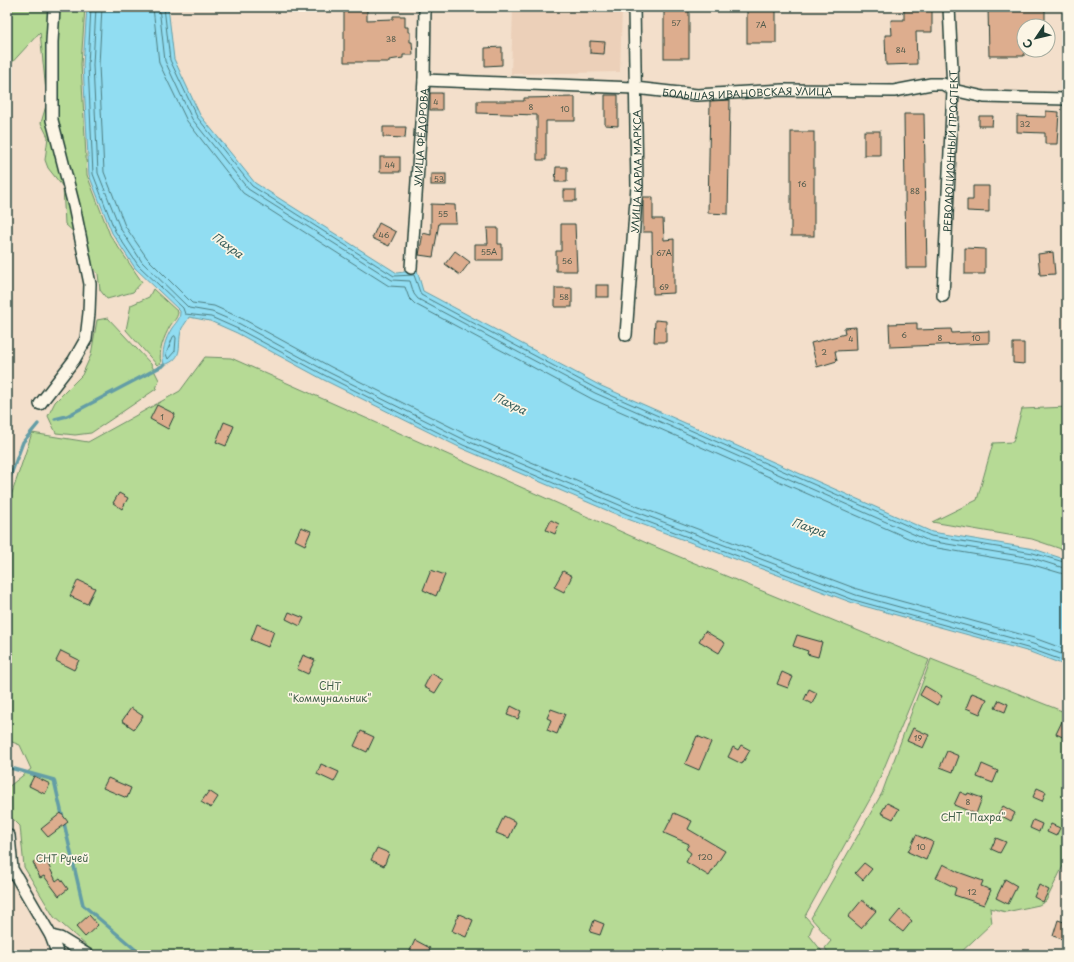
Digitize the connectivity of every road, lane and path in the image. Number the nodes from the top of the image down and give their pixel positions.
1 (54, 7) edge
2 (425, 7) edge
3 (634, 7) edge
4 (949, 7) edge
5 (424, 80) junction
6 (635, 88) junction
7 (953, 90) junction
8 (1067, 99) edge
9 (411, 268) dead end
10 (943, 296) dead end
11 (626, 335) dead end
12 (40, 404) dead end
13 (9, 836) dead end
14 (51, 936) junction
15 (58, 955) edge
16 (88, 955) edge

1 - 12 street
2 - 5 street, УЛИЦА ФЁДОРОВА
3 - 6 street, УЛИЦА КАРЛА МАРКСА
4 - 7 street, РЕВОЛЮЦИОННЫЙ ПРОСПЕКТ
5 - 6 street, БОЛЬШАЯ ИВАНОВСКАЯ УЛИЦА
5 - 9 street, УЛИЦА ФЁДОРОВА
6 - 7 street, БОЛЬШАЯ ИВАНОВСКАЯ УЛИЦА
6 - 11 street, УЛИЦА КАРЛА МАРКСА
7 - 8 street, БОЛЬШАЯ ИВАНОВСКАЯ УЛИЦА
7 - 10 street, РЕВОЛЮЦИОННЫЙ ПРОСПЕКТ
13 - 14 street
14 - 15 street
14 - 16 street

